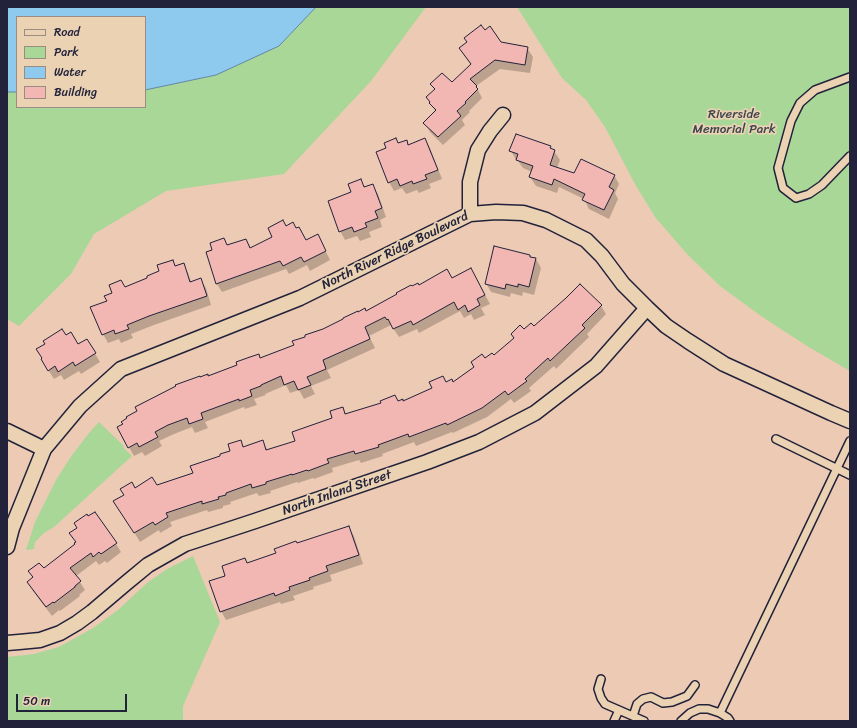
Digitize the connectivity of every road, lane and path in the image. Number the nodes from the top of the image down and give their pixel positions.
1 (850, 77) edge
2 (503, 115) dead end
3 (850, 156) edge
4 (470, 214) junction
5 (647, 308) junction
6 (850, 420) edge
7 (7, 431) edge
8 (776, 439) dead end
9 (850, 441) edge
10 (44, 449) junction
11 (837, 468) junction
12 (850, 475) edge
13 (7, 547) edge
14 (7, 643) edge
15 (601, 679) dead end
16 (695, 685) dead end
17 (619, 710) junction
18 (720, 713) junction
19 (633, 716) junction
20 (614, 721) edge
21 (644, 721) edge
22 (681, 721) edge
23 (730, 721) edge

1 - 3 lane
2 - 4 street
4 - 5 street, North River Ridge Boulevard
4 - 10 street, North River Ridge Boulevard
5 - 6 street, North River Ridge Boulevard
5 - 14 street, North Inland Street
7 - 10 street
8 - 11 lane
9 - 11 lane
10 - 13 street, North River Ridge Boulevard
11 - 12 lane
11 - 18 lane
15 - 17 lane
16 - 19 lane
17 - 19 lane
17 - 20 lane
18 - 22 lane
18 - 23 lane
19 - 21 lane

